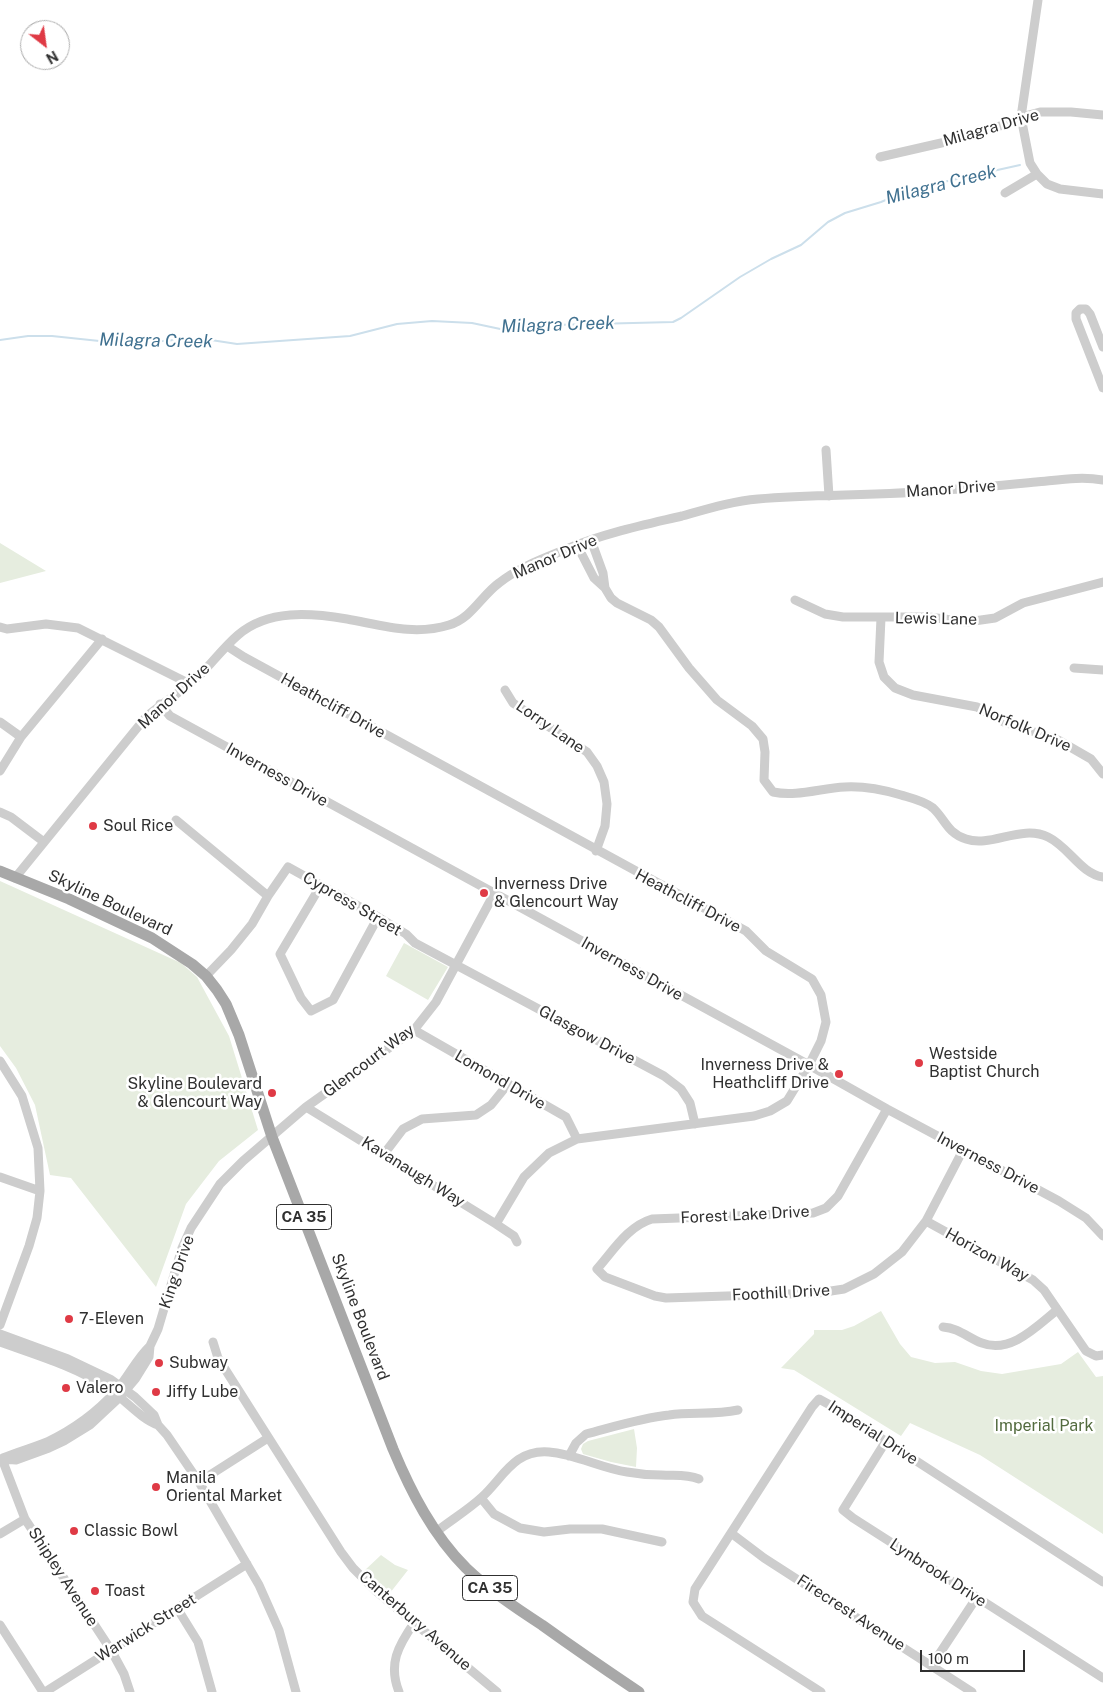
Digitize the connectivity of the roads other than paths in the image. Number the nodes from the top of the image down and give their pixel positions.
1 (1038, 0) edge
2 (1103, 115) edge
3 (1021, 117) junction
4 (880, 157) dead end
5 (1037, 174) junction
6 (1005, 193) dead end
7 (1103, 194) edge
8 (1103, 347) edge
9 (1103, 388) edge
10 (826, 450) dead end
11 (1103, 480) edge
12 (829, 496) junction
13 (591, 540) junction
14 (577, 545) junction
15 (1103, 582) edge
16 (605, 588) junction
17 (795, 600) dead end
18 (881, 618) junction
19 (0, 627) edge
20 (102, 639) junction
21 (227, 646) junction
22 (1074, 668) dead end
23 (1103, 670) edge
24 (190, 684) junction
25 (505, 690) dead end
26 (160, 704) junction
27 (0, 722) edge
28 (21, 737) junction
29 (0, 771) edge
30 (1103, 774) edge
31 (0, 812) edge
32 (176, 820) dead end
33 (44, 842) junction
34 (596, 851) junction
35 (0, 871) edge
36 (1103, 877) edge
37 (15, 878) junction
38 (321, 885) junction
39 (494, 894) junction
40 (268, 896) junction
41 (378, 917) junction
42 (457, 966) junction
43 (206, 976) junction
44 (414, 1030) junction
45 (0, 1061) edge
46 (809, 1065) junction
47 (508, 1084) junction
48 (306, 1107) junction
49 (887, 1109) junction
50 (695, 1124) junction
51 (272, 1137) junction
52 (577, 1139) junction
53 (963, 1150) junction
54 (384, 1154) junction
55 (0, 1177) edge
56 (40, 1191) junction
57 (926, 1221) junction
58 (496, 1224) junction
59 (1103, 1236) edge
60 (517, 1242) dead end
61 (597, 1269) joint
62 (1057, 1310) junction
63 (0, 1325) edge
64 (943, 1327) dead end
65 (0, 1334) edge
66 (0, 1342) edge
67 (213, 1342) dead end
68 (1103, 1355) edge
69 (121, 1391) junction
70 (738, 1410) dead end
71 (268, 1438) junction
72 (886, 1441) junction
73 (569, 1456) junction
74 (1, 1459) edge
75 (699, 1479) dead end
76 (199, 1482) junction
77 (481, 1498) junction
78 (25, 1519) junction
79 (436, 1532) junction
80 (731, 1533) junction
81 (0, 1534) edge
82 (662, 1542) dead end
83 (247, 1564) junction
84 (1103, 1582) edge
85 (977, 1597) junction
86 (177, 1608) junction
87 (414, 1623) junction
88 (0, 1625) edge
89 (111, 1650) junction
90 (932, 1665) junction
91 (1103, 1678) edge
92 (44, 1692) edge
93 (130, 1692) edge
94 (212, 1692) edge
95 (296, 1692) edge
96 (398, 1692) edge
97 (497, 1692) edge
98 (639, 1692) edge
99 (821, 1692) edge
100 (972, 1692) edge

1 - 3 street
2 - 3 street, Milagra Drive
3 - 4 street, Milagra Drive
3 - 5 street
5 - 6 street
5 - 7 street
8 - 9 street
10 - 12 street
11 - 12 street, Manor Drive
12 - 13 street, Manor Drive
13 - 14 street, Manor Drive
13 - 16 street
14 - 16 street
14 - 21 street, Manor Drive
15 - 18 street, Lewis Lane
16 - 36 street
17 - 18 street, Lewis Lane
18 - 30 street, Norfolk Drive
19 - 20 street
20 - 24 street
20 - 28 street
21 - 24 street, Manor Drive
21 - 34 street, Heathcliff Drive
22 - 23 street
24 - 26 street, Manor Drive
25 - 34 street, Lorry Lane
26 - 33 street, Manor Drive
26 - 39 street, Inverness Drive
27 - 28 street
28 - 29 street
31 - 33 street
32 - 40 street
33 - 37 street, Manor Drive
34 - 46 street, Heathcliff Drive
35 - 37 main road, Skyline Boulevard / CA 35
37 - 43 main road, Skyline Boulevard / CA 35
38 - 40 street, Cypress Street
38 - 41 street, Cypress Street
38 - 41 street
39 - 42 street, Glencourt Way
39 - 46 street, Inverness Drive
40 - 43 street, Cypress Street
41 - 42 street, Cypress Street
42 - 44 street, Glencourt Way
42 - 50 street, Glasgow Drive
43 - 51 main road, Skyline Boulevard / CA 35
44 - 47 street, Lomond Drive
44 - 48 street, Glencourt Way
45 - 56 street
46 - 49 street, Inverness Drive
46 - 50 street, Heathcliff Drive
47 - 52 street, Lomond Drive
47 - 54 street
48 - 51 street, Glencourt Way
48 - 54 street, Kavanaugh Way
49 - 53 street, Inverness Drive
49 - 61 street, Forest Lake Drive
50 - 52 street, Heathcliff Drive
51 - 69 street, King Drive
51 - 79 main road, Skyline Boulevard / CA 35
52 - 58 street, Heathcliff Drive
53 - 57 street, Foothill Drive
53 - 59 street, Inverness Drive
54 - 58 street, Kavanaugh Way
55 - 56 street
56 - 63 street
57 - 61 street, Foothill Drive
57 - 62 street, Horizon Way
58 - 60 street, Kavanaugh Way
62 - 64 street
62 - 68 street, Horizon Way
65 - 69 street
66 - 69 street
67 - 71 street, Canterbury Avenue
69 - 74 street, King Drive
69 - 76 street
70 - 73 street
71 - 76 street
71 - 87 street, Canterbury Avenue
72 - 80 street, Imperial Drive
72 - 84 street, Imperial Drive
72 - 85 street, Lynbrook Drive
73 - 75 street
73 - 77 street
74 - 78 street, Shipley Avenue
76 - 83 street
77 - 79 street
77 - 82 street
78 - 81 street
78 - 89 street, Shipley Avenue
79 - 98 main road, Skyline Boulevard / CA 35
80 - 90 street, Firecrest Avenue
80 - 99 street, Imperial Drive
83 - 86 street, Warwick Street
83 - 95 street
85 - 90 street
85 - 91 street, Lynbrook Drive
86 - 89 street, Warwick Street
86 - 94 street
87 - 96 street
87 - 97 street, Canterbury Avenue
88 - 92 street
89 - 92 street, Warwick Street
89 - 93 street, Shipley Avenue
90 - 100 street, Firecrest Avenue

